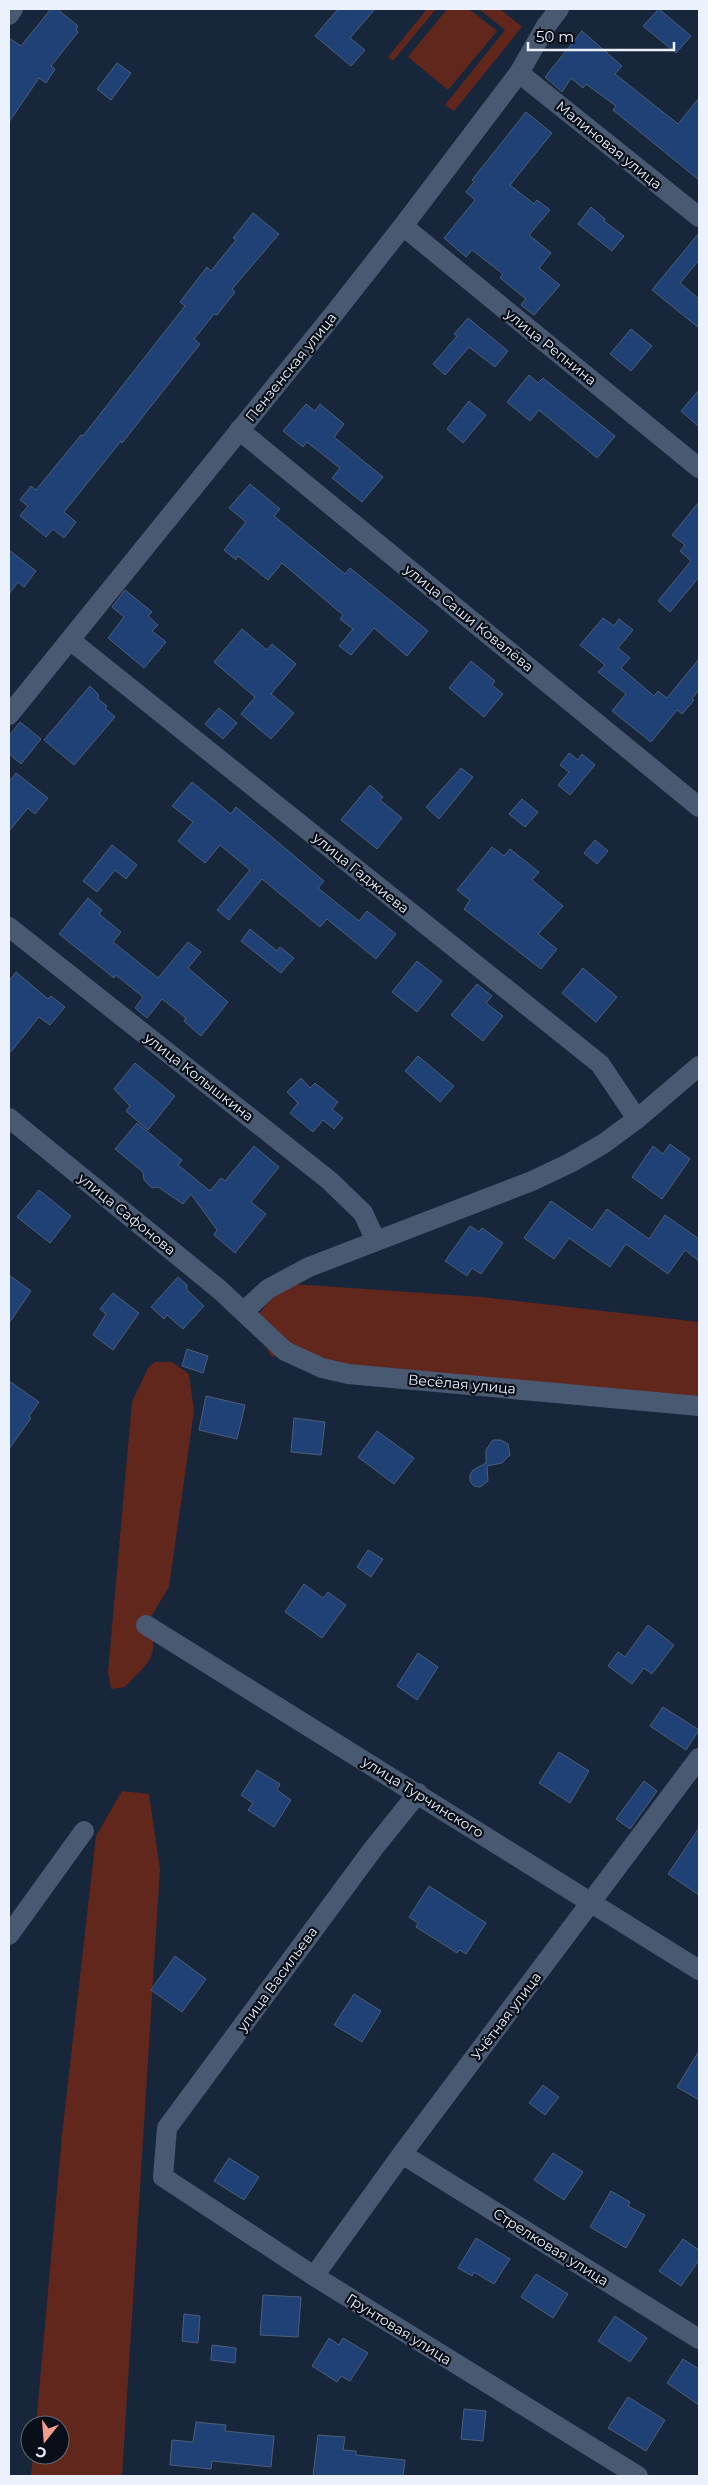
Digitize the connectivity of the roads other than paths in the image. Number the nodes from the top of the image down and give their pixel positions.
1 (13, 9) edge
2 (559, 9) edge
3 (9, 15) edge
4 (519, 73) junction
5 (699, 217) edge
6 (403, 226) junction
7 (239, 430) junction
8 (699, 468) edge
9 (70, 640) junction
10 (9, 715) edge
11 (699, 807) edge
12 (9, 927) edge
13 (699, 1066) edge
14 (9, 1118) edge
15 (637, 1120) junction
16 (376, 1241) junction
17 (244, 1312) junction
18 (699, 1406) edge
19 (146, 1625) dead end
20 (699, 1758) edge
21 (418, 1793) junction
22 (84, 1831) dead end
23 (592, 1903) junction
24 (9, 1935) edge
25 (699, 1970) edge
26 (402, 2154) junction
27 (163, 2177) joint
28 (314, 2276) junction
29 (699, 2339) edge
30 (638, 2476) edge

1 - 3 street
2 - 4 street, Пензенская улица
4 - 5 street, Малиновая улица
4 - 6 street, Пензенская улица
6 - 7 street, Пензенская улица
6 - 8 street, улица Репнина
7 - 9 street, Пензенская улица
7 - 11 street, улица Саши Ковалёва
9 - 10 street, Пензенская улица
9 - 15 street, улица Гаджиева
12 - 16 street, улица Колышкина
13 - 15 street
14 - 17 street, улица Сафонова
15 - 16 street
16 - 17 street
17 - 18 street, Весёлая улица
19 - 21 street, улица Турчинского
20 - 23 street, Учётная улица
21 - 23 street, улица Турчинского
21 - 27 street, улица Васильева
22 - 24 street
23 - 25 street, улица Турчинского
23 - 26 street, Учётная улица
26 - 28 street, Учётная улица
26 - 29 street, Стрелковая улица
27 - 28 street, Грунтовая улица
28 - 30 street, Грунтовая улица

